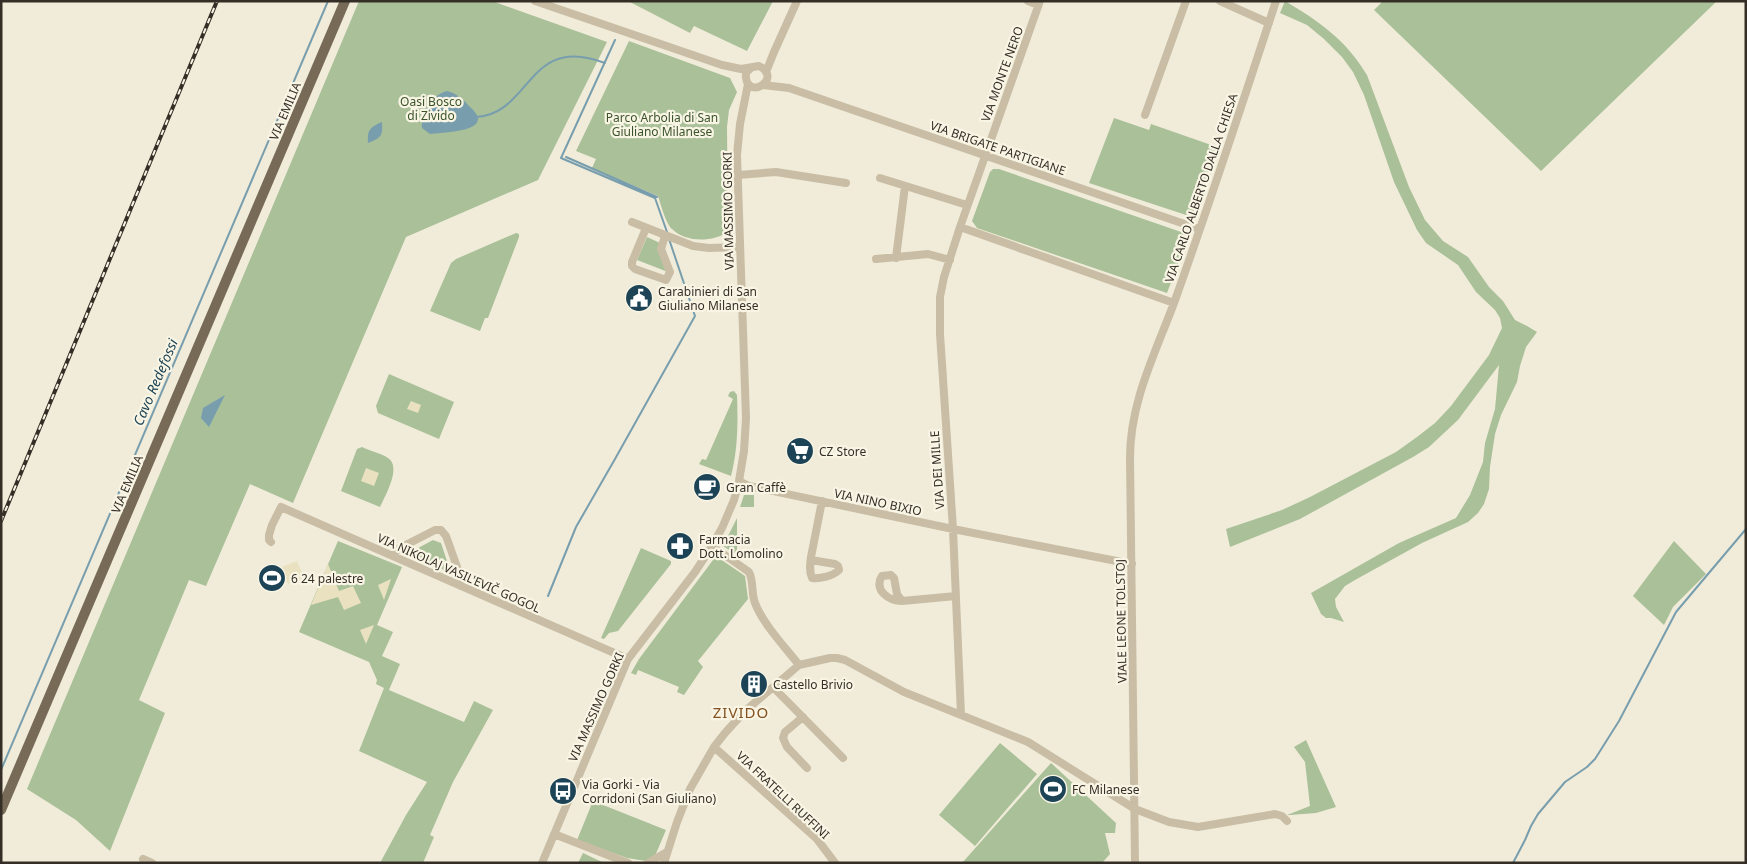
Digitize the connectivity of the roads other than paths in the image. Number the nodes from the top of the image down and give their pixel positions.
1 (345, 1) edge
2 (536, 1) edge
3 (797, 1) edge
4 (1028, 1) edge
5 (1186, 1) edge
6 (1220, 1) edge
7 (1276, 1) edge
8 (1039, 3) edge
9 (1269, 23) junction
10 (774, 52) junction
11 (722, 65) junction
12 (760, 66) junction
13 (750, 68) junction
14 (767, 74) junction
15 (747, 81) junction
16 (761, 87) junction
17 (789, 88) junction
18 (744, 106) junction
19 (1145, 115) dead end
20 (985, 155) junction
21 (738, 175) junction
22 (880, 178) dead end
23 (846, 183) dead end
24 (905, 186) junction
25 (967, 205) junction
26 (632, 222) dead end
27 (960, 227) junction
28 (646, 228) junction
29 (1199, 229) junction
30 (665, 236) junction
31 (740, 247) junction
32 (896, 258) junction
33 (876, 259) dead end
34 (950, 260) junction
35 (1174, 303) junction
36 (1144, 380) joint
37 (739, 482) junction
38 (822, 501) junction
39 (953, 529) junction
40 (271, 542) dead end
41 (712, 546) junction
42 (393, 556) junction
43 (811, 560) dead end
44 (1132, 564) junction
45 (460, 586) junction
46 (956, 596) junction
47 (902, 601) dead end
48 (628, 659) junction
49 (799, 665) junction
50 (774, 687) junction
51 (961, 714) junction
52 (803, 717) junction
53 (714, 747) junction
54 (843, 758) dead end
55 (807, 768) dead end
56 (1, 810) edge
57 (1135, 810) junction
58 (1287, 822) dead end
59 (554, 834) junction
60 (667, 852) junction
61 (143, 859) dead end
62 (152, 863) edge
63 (542, 863) edge
64 (628, 863) edge
65 (648, 863) edge
66 (664, 863) edge
67 (835, 863) edge
68 (1135, 863) edge

1 - 56 main road, VIA EMILIA
2 - 11 street
3 - 10 street
4 - 8 street
5 - 19 street
6 - 9 street
7 - 9 street, VIA CARLO ALBERTO DALLA CHIESA
8 - 20 street, VIA MONTE NERO
9 - 29 street, VIA CARLO ALBERTO DALLA CHIESA
10 - 12 street
10 - 14 street
11 - 13 street
11 - 15 street
12 - 13 street
12 - 14 street
13 - 15 street
14 - 16 street
14 - 17 street, VIA BRIGATE PARTIGIANE
15 - 16 street
15 - 18 street, VIA MASSIMO GORKI
16 - 17 street, VIA BRIGATE PARTIGIANE
16 - 18 street, VIA MASSIMO GORKI
17 - 20 street, VIA BRIGATE PARTIGIANE
18 - 21 street, VIA MASSIMO GORKI
20 - 25 street, VIA DEI MILLE
20 - 29 street, VIA BRIGATE PARTIGIANE
21 - 23 street
21 - 31 street, VIA MASSIMO GORKI
22 - 24 street
24 - 25 street
24 - 32 street
25 - 27 street, VIA DEI MILLE
26 - 28 street
27 - 34 street, VIA DEI MILLE
27 - 35 street
28 - 30 street
28 - 30 street
29 - 35 street, VIA CARLO ALBERTO DALLA CHIESA
30 - 31 street
31 - 37 street, VIA MASSIMO GORKI
32 - 33 street
32 - 34 street
34 - 39 street, VIA DEI MILLE
35 - 36 street, VIA CARLO ALBERTO DALLA CHIESA
36 - 44 street, VIALE LEONE TOLSTOJ
37 - 38 street, VIA NINO BIXIO
37 - 41 street, VIA MASSIMO GORKI
38 - 39 street, VIA NINO BIXIO
38 - 43 street
39 - 44 street, VIA NINO BIXIO
39 - 46 street, VIA DEI MILLE
40 - 42 street, VIA NIKOLAJ VASIL'EVIČ GOGOL
41 - 48 street, VIA MASSIMO GORKI
41 - 49 street
42 - 45 street, VIA NIKOLAJ VASIL'EVIČ GOGOL
42 - 45 street
44 - 57 street, VIALE LEONE TOLSTOJ
45 - 48 street, VIA NIKOLAJ VASIL'EVIČ GOGOL
46 - 47 street
46 - 51 street, VIA DEI MILLE
48 - 59 street, VIA MASSIMO GORKI
49 - 50 street
49 - 51 street
50 - 52 street
50 - 53 street
51 - 57 street
52 - 54 street
52 - 55 street
53 - 60 street
53 - 67 street, VIA FRATELLI RUFFINI
57 - 58 street
57 - 68 street, VIALE LEONE TOLSTOJ
59 - 63 street, VIA MASSIMO GORKI
59 - 64 street
60 - 65 street
60 - 66 street
61 - 62 street

